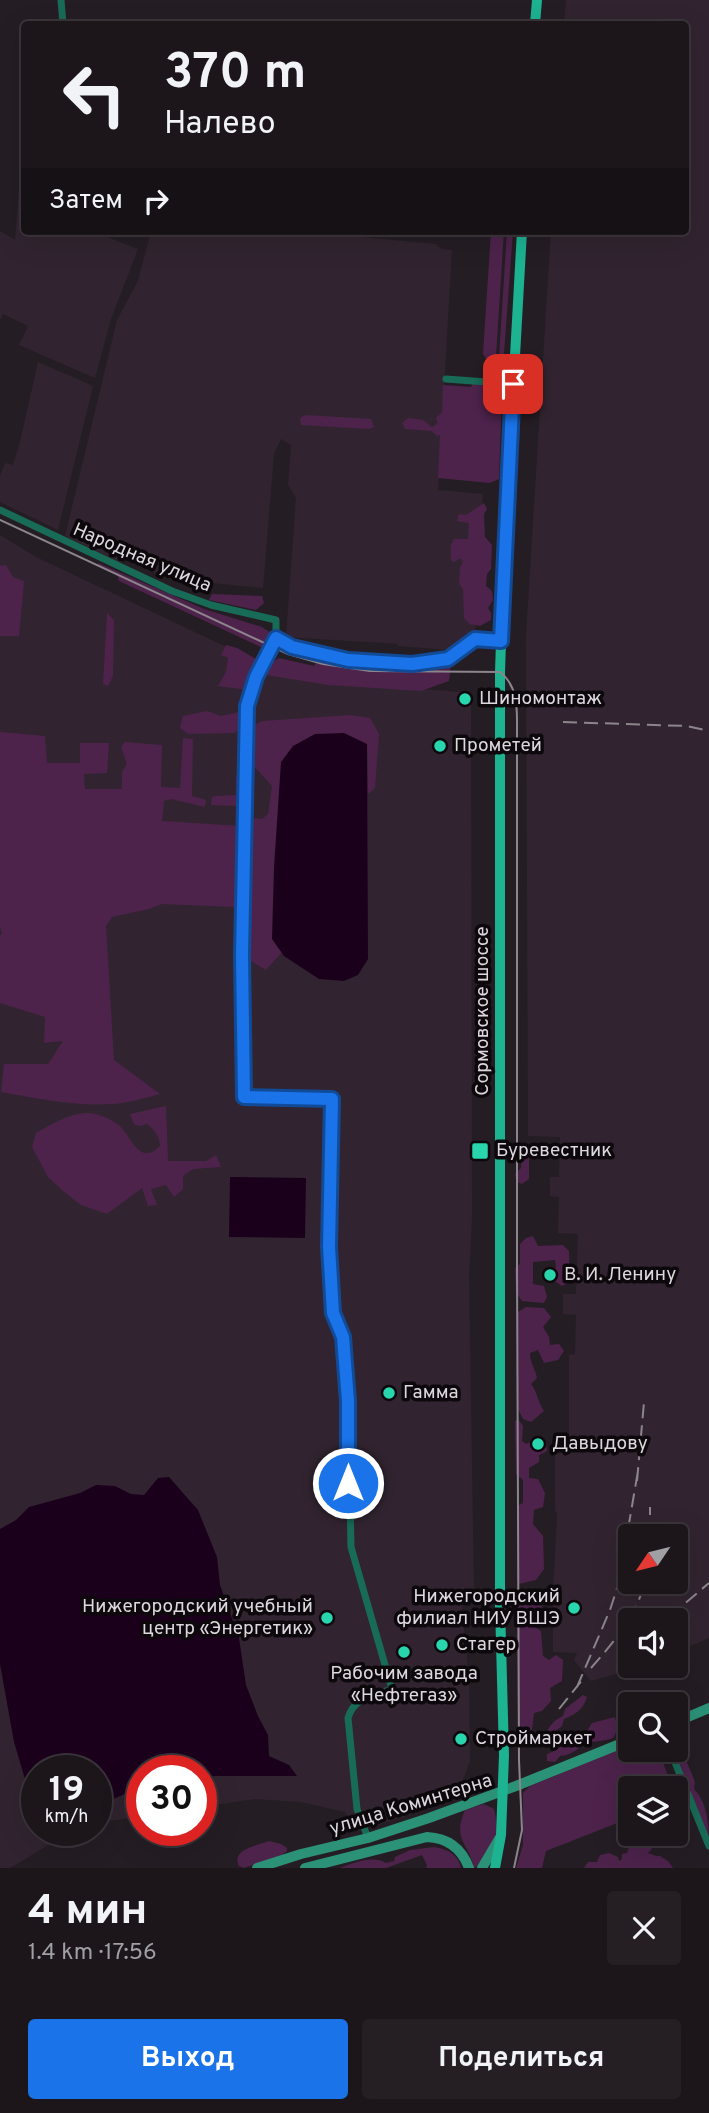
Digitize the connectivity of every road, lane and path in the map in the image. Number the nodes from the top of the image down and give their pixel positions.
1 (61, 0) edge
2 (537, 0) edge
3 (63, 21) edge
4 (535, 21) edge
5 (522, 235) edge
6 (446, 379) dead end
7 (513, 384) junction
8 (0, 510) edge
9 (276, 638) junction
10 (501, 641) junction
11 (709, 1708) edge
12 (688, 1717) edge
13 (618, 1745) edge
14 (675, 1762) edge
15 (503, 1791) junction
16 (501, 1835) junction
17 (368, 1838) junction
18 (709, 1846) edge
19 (257, 1868) edge
20 (304, 1868) edge
21 (469, 1868) edge
22 (481, 1868) edge
23 (495, 1868) edge

1 - 3 street
2 - 4 main road
5 - 7 main road, Сормовское шоссе
6 - 7 street
7 - 10 main road, Сормовское шоссе
8 - 9 street, Народная улица
9 - 10 street
9 - 17 street
10 - 15 main road, Сормовское шоссе
11 - 12 main road
13 - 15 main road
14 - 18 street
15 - 16 main road, улица Коминтерна
15 - 17 main road, улица Коминтерна
16 - 22 main road
16 - 23 main road, улица Коминтерна
17 - 19 main road, улица Коминтерна
20 - 21 main road, улица Коминтерна

